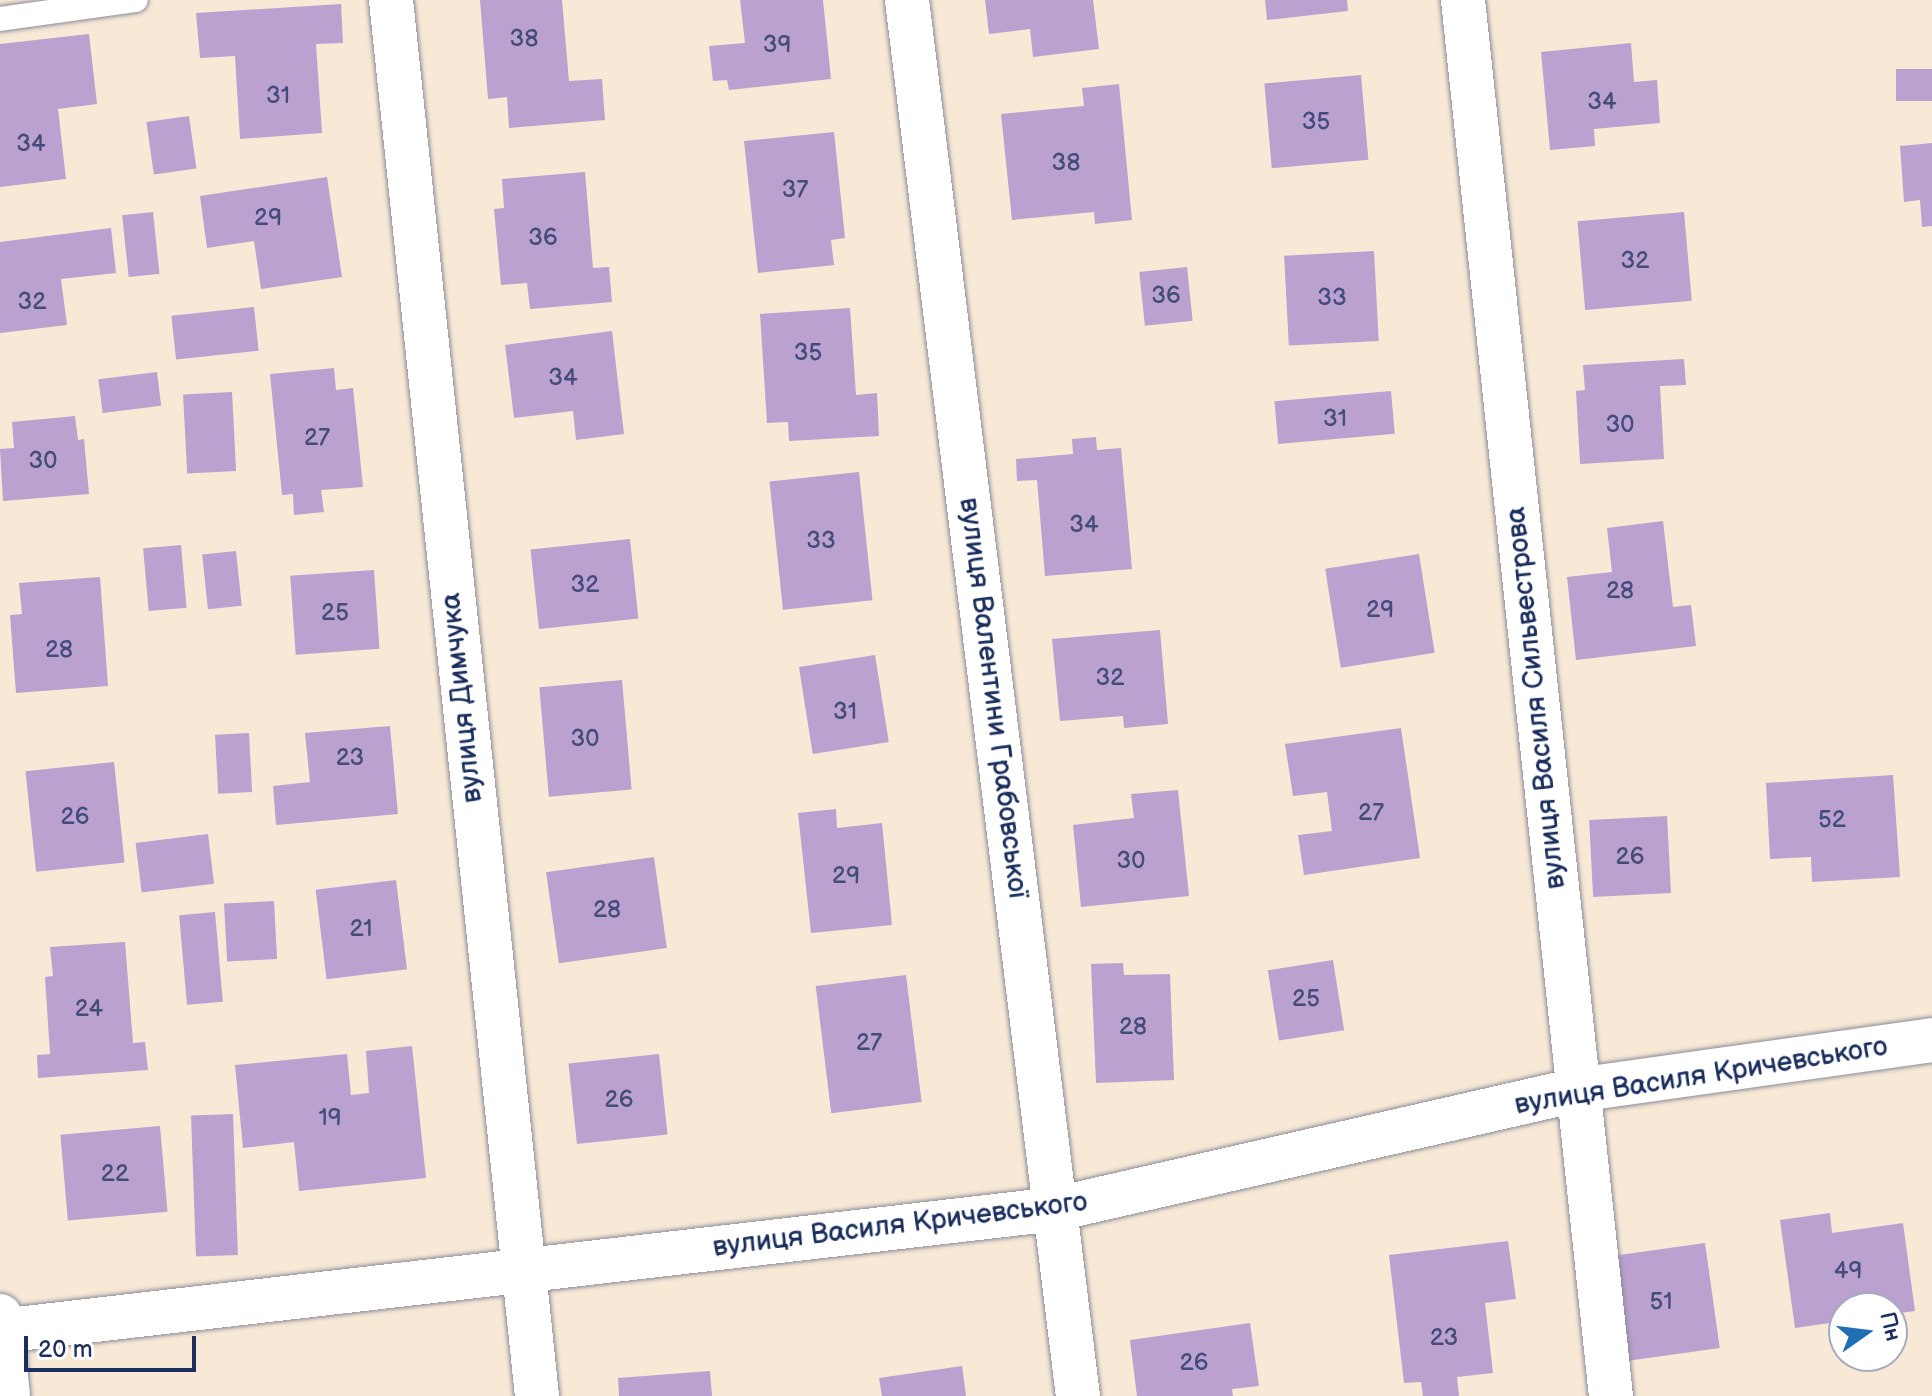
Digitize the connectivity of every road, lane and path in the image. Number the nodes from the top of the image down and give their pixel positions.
1 (136, 0) edge
2 (391, 0) edge
3 (907, 0) edge
4 (1463, 0) edge
5 (0, 19) edge
6 (1932, 1040) edge
7 (1577, 1090) junction
8 (1056, 1209) junction
9 (520, 1271) junction
10 (1, 1326) edge
11 (8, 1396) edge
12 (537, 1396) edge
13 (1078, 1396) edge
14 (1611, 1396) edge

1 - 5 lane
2 - 9 street, вулиця Димчука
3 - 8 street, вулиця Валентини Грабовської
4 - 7 street, вулиця Василя Сильвестрова
6 - 7 street, вулиця Василя Кричевського
7 - 8 street, вулиця Василя Кричевського
7 - 14 street, вулиця Василя Сильвестрова
8 - 9 street, вулиця Василя Кричевського
8 - 13 street, вулиця Валентини Грабовської
9 - 10 street, вулиця Василя Кричевського
9 - 12 street, вулиця Димчука
10 - 11 street

